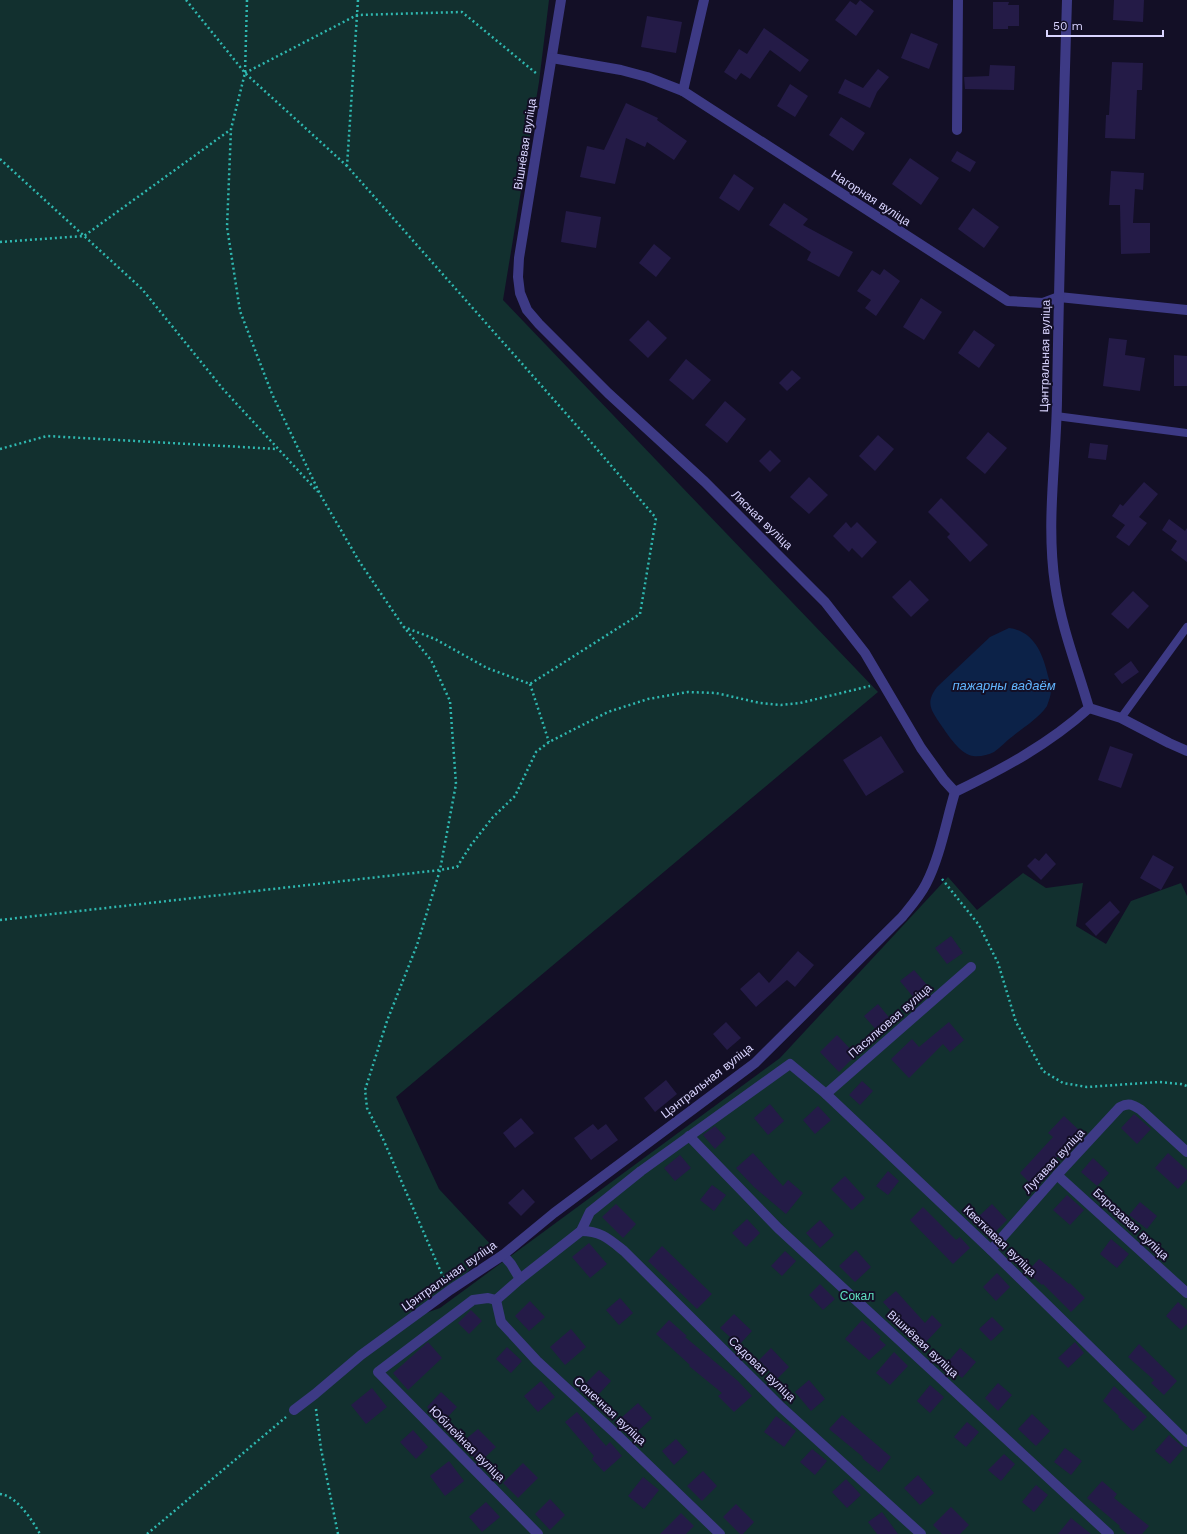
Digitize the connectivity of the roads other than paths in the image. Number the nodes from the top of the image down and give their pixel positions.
1 (561, 0) edge
2 (704, 0) edge
3 (956, 0) edge
4 (1067, 0) edge
5 (552, 58) junction
6 (683, 91) junction
7 (957, 130) dead end
8 (520, 293) joint
9 (1059, 297) junction
10 (1187, 310) edge
11 (1056, 416) junction
12 (1187, 433) edge
13 (1187, 627) edge
14 (1089, 708) junction
15 (1121, 718) junction
16 (1187, 751) edge
17 (955, 792) junction
18 (971, 967) dead end
19 (826, 1094) junction
20 (689, 1136) junction
21 (1187, 1152) edge
22 (1058, 1175) junction
23 (581, 1231) junction
24 (991, 1250) junction
25 (503, 1255) junction
26 (520, 1279) junction
27 (1187, 1293) edge
28 (496, 1300) junction
29 (294, 1410) road end
30 (1187, 1442) edge
31 (538, 1534) edge
32 (720, 1534) edge
33 (921, 1534) edge
34 (1109, 1534) edge

1 - 5 street, Вішнёвая вуліца
2 - 6 street
3 - 7 street
4 - 9 street, Цэнтральная вуліца
5 - 6 street, Нагорная вуліца
5 - 8 street, Вішнёвая вуліца
6 - 9 street, Нагорная вуліца
8 - 17 street, Лясная вуліца
9 - 10 street, Нагорная вуліца
9 - 11 street, Цэнтральная вуліца
11 - 12 lane
11 - 14 street, Цэнтральная вуліца
13 - 15 lane
14 - 15 street
14 - 17 street
15 - 16 street
17 - 25 street, Цэнтральная вуліца
18 - 19 street, Пасялковая вуліца
19 - 20 street, Кветкавая вуліца
19 - 24 street, Кветкавая вуліца
20 - 23 street
20 - 34 street, Вішнёвая вуліца
21 - 22 street, Лугавая вуліца
22 - 24 street, Лугавая вуліца
22 - 27 street, Бярозавая вуліца
23 - 26 street
23 - 33 street, Садовая вуліца
24 - 30 street, Кветкавая вуліца
25 - 26 street
25 - 29 street, Цэнтральная вуліца
26 - 28 street
28 - 31 street, Юбілейная вуліца
28 - 32 street, Сонечная вуліца

